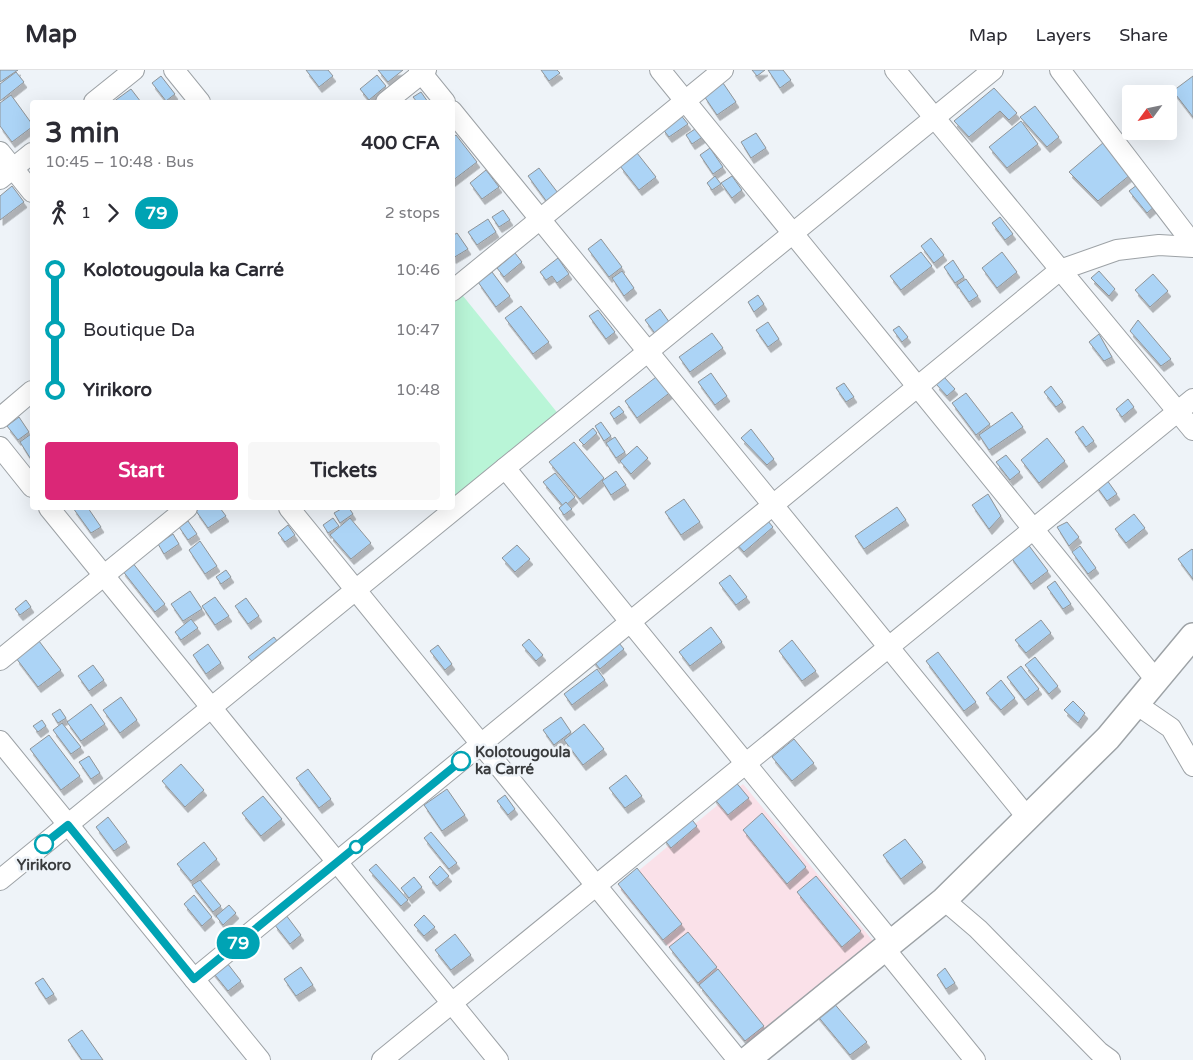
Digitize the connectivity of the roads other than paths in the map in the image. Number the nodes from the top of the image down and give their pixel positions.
1 (134, 70) edge
2 (174, 70) edge
3 (660, 70) edge
4 (723, 70) edge
5 (895, 70) edge
6 (993, 70) edge
7 (1060, 70) edge
8 (422, 71) edge
9 (96, 100) edge
10 (198, 100) edge
11 (388, 100) edge
12 (444, 100) edge
13 (686, 101) junction
14 (455, 115) edge
15 (935, 118) junction
16 (0, 152) edge
17 (30, 154) edge
18 (7, 174) edge
19 (30, 191) edge
20 (540, 220) junction
21 (793, 233) junction
22 (1193, 245) edge
23 (1060, 270) junction
24 (455, 289) edge
25 (648, 352) junction
26 (918, 387) junction
27 (30, 393) edge
28 (1193, 399) edge
29 (1178, 412) junction
30 (0, 418) edge
31 (1193, 430) edge
32 (0, 448) edge
33 (506, 468) junction
34 (30, 485) edge
35 (773, 506) junction
36 (455, 509) edge
37 (51, 510) edge
38 (185, 510) edge
39 (291, 510) edge
40 (454, 510) edge
41 (1034, 529) junction
42 (104, 575) junction
43 (356, 590) junction
44 (631, 622) junction
45 (1193, 636) edge
46 (888, 647) junction
47 (0, 660) edge
48 (1156, 680) junction
49 (1136, 704) junction
50 (212, 708) junction
51 (0, 741) edge
52 (482, 744) junction
53 (746, 763) junction
54 (1193, 766) edge
55 (1027, 817) junction
56 (68, 825) junction
57 (338, 862) junction
58 (0, 880) edge
59 (596, 885) junction
60 (944, 900) junction
61 (888, 945) junction
62 (194, 979) junction
63 (452, 1003) junction
64 (260, 1060) edge
65 (382, 1060) edge
66 (498, 1060) edge
67 (738, 1060) edge
68 (747, 1060) edge
69 (975, 1060) edge
70 (1110, 1060) edge

1 - 9 street
2 - 10 street
3 - 13 street
4 - 13 street
5 - 15 street
6 - 15 street
7 - 22 street
8 - 11 street
8 - 12 street
13 - 20 street
13 - 21 street
14 - 20 street
15 - 21 street
15 - 23 street
16 - 18 street
17 - 18 street
18 - 19 street
20 - 24 street
20 - 25 street
21 - 25 street
21 - 26 street
22 - 23 street
23 - 26 street
23 - 29 street
25 - 33 street
25 - 35 street
26 - 35 street
26 - 41 street
27 - 30 street
28 - 29 street
29 - 31 street
29 - 41 street
32 - 34 street
33 - 36 street
33 - 44 street
35 - 44 street
35 - 46 street
37 - 42 street
38 - 42 street
39 - 43 street
40 - 43 street
41 - 46 street
41 - 48 street
42 - 47 street
42 - 50 street
43 - 50 street
43 - 52 street
44 - 52 street
44 - 53 street
45 - 48 street
46 - 53 street
46 - 55 street
48 - 49 street
49 - 54 street
49 - 55 street
50 - 56 street
50 - 57 street
51 - 56 street
52 - 57 street
52 - 59 street
53 - 59 street
53 - 61 street
55 - 60 street
56 - 58 street
56 - 62 street
57 - 62 street
57 - 63 street
59 - 63 street
59 - 67 street
60 - 61 street
60 - 70 street
61 - 68 street
61 - 69 street
62 - 64 street
63 - 65 street
63 - 66 street

